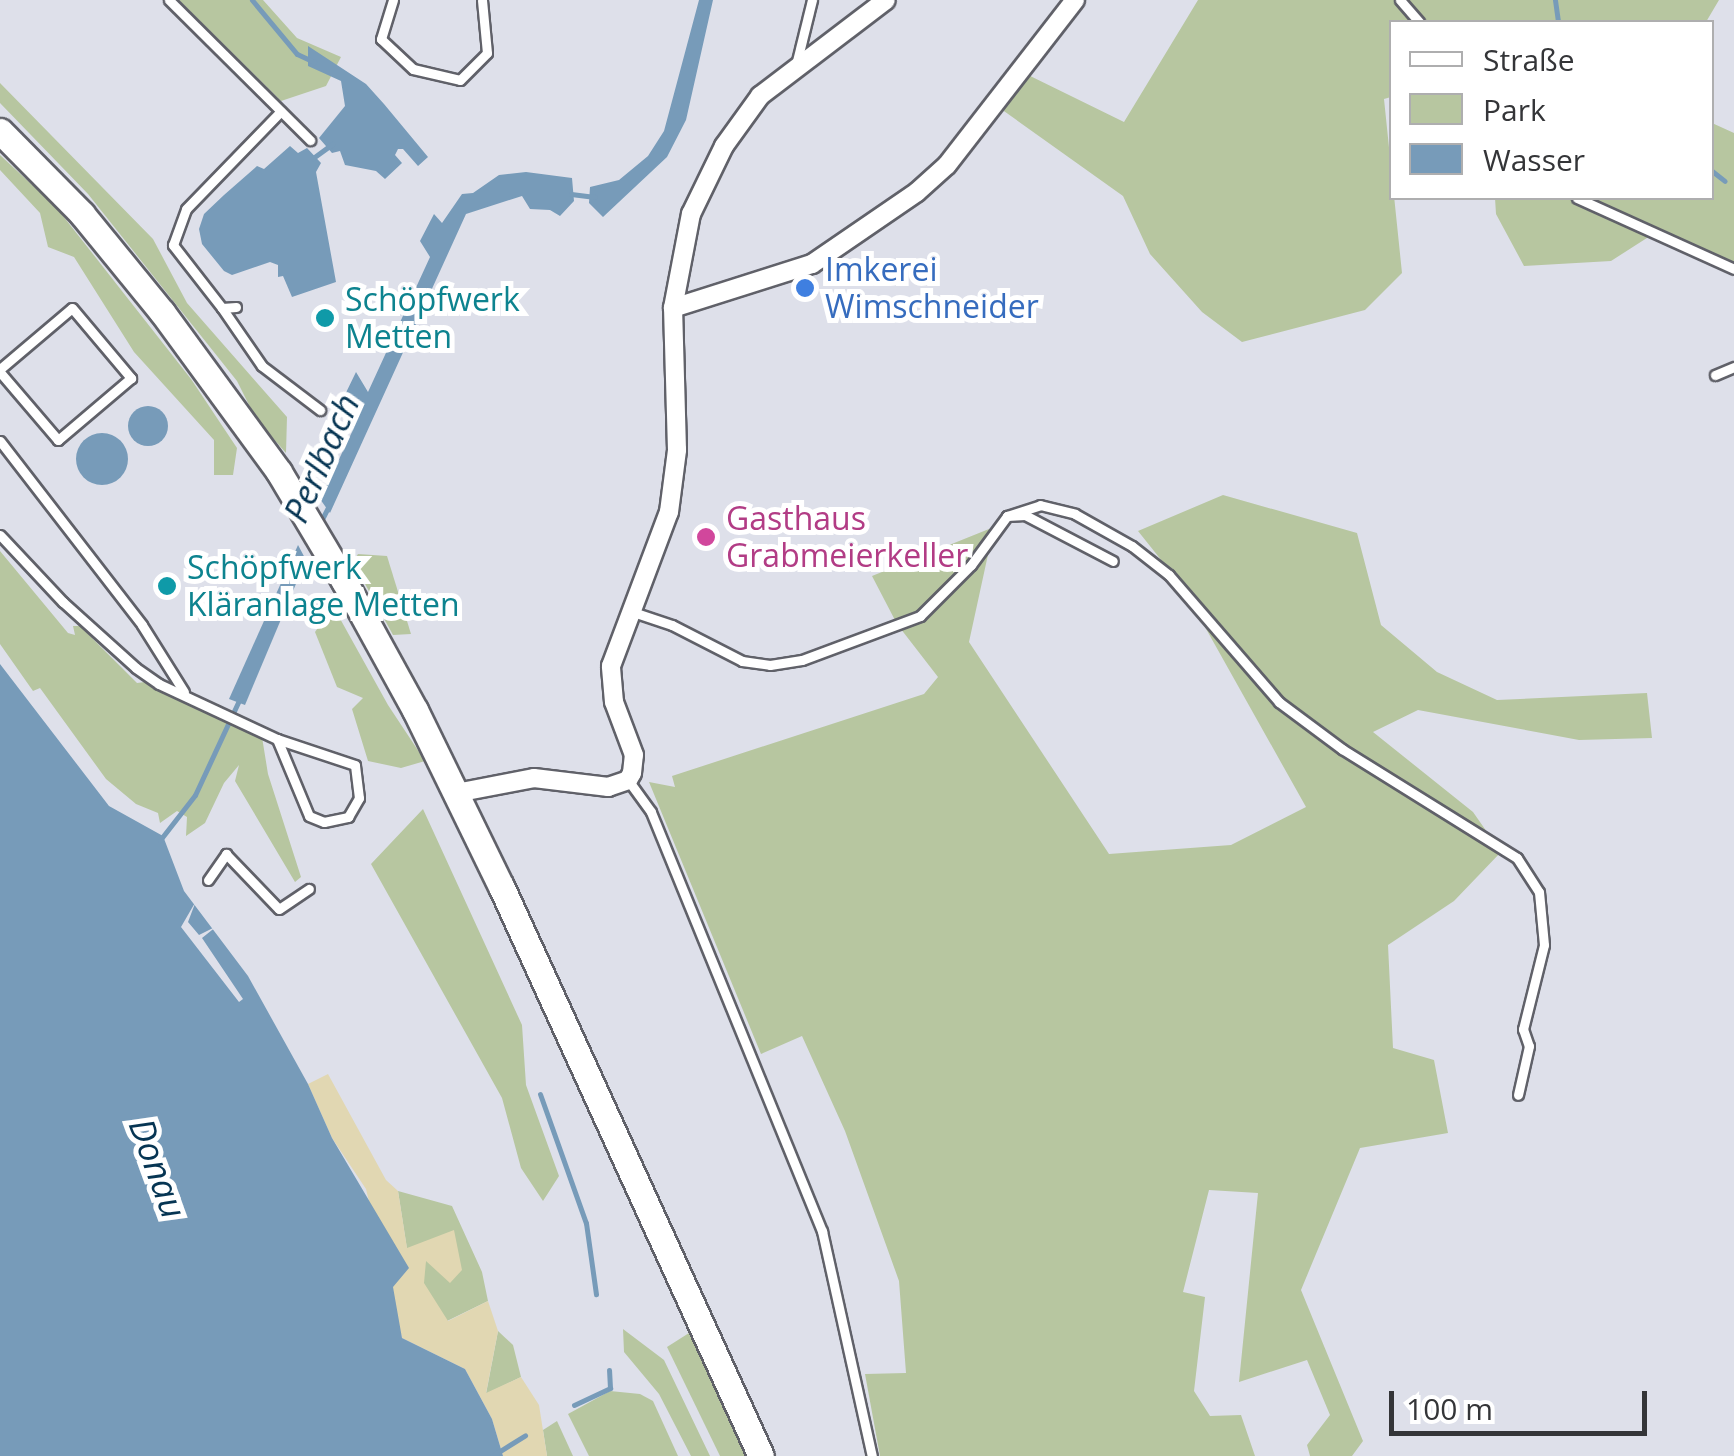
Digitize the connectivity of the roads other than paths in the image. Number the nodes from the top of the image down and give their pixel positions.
1 (170, 0) edge
2 (393, 0) edge
3 (482, 0) edge
4 (812, 0) edge
5 (886, 0) edge
6 (1075, 0) edge
7 (1400, 0) edge
8 (1417, 20) edge
9 (796, 65) junction
10 (281, 110) junction
11 (0, 131) edge
12 (310, 140) dead end
13 (1580, 200) edge
14 (1734, 269) edge
15 (236, 307) dead end
16 (222, 308) junction
17 (673, 308) junction
18 (1734, 367) edge
19 (0, 370) edge
20 (1715, 375) dead end
21 (320, 410) dead end
22 (0, 440) edge
23 (1007, 516) junction
24 (0, 535) edge
25 (1113, 561) dead end
26 (633, 612) junction
27 (188, 698) junction
28 (277, 738) junction
29 (628, 780) junction
30 (456, 794) junction
31 (208, 880) dead end
32 (308, 889) dead end
33 (1518, 1095) dead end
34 (761, 1456) edge
35 (872, 1456) edge

1 - 10 lane
2 - 3 lane
4 - 9 lane
5 - 9 street
6 - 17 street
7 - 8 lane
9 - 17 street
10 - 12 lane
10 - 16 lane
11 - 30 main road
13 - 14 lane
15 - 16 lane
16 - 21 lane
17 - 26 street
18 - 20 lane
19 - 19 lane
22 - 27 lane
23 - 25 lane
23 - 26 lane
23 - 33 lane
24 - 27 lane
26 - 29 street
27 - 28 lane
28 - 28 lane
29 - 30 street
29 - 35 lane
30 - 34 main road
31 - 32 lane

